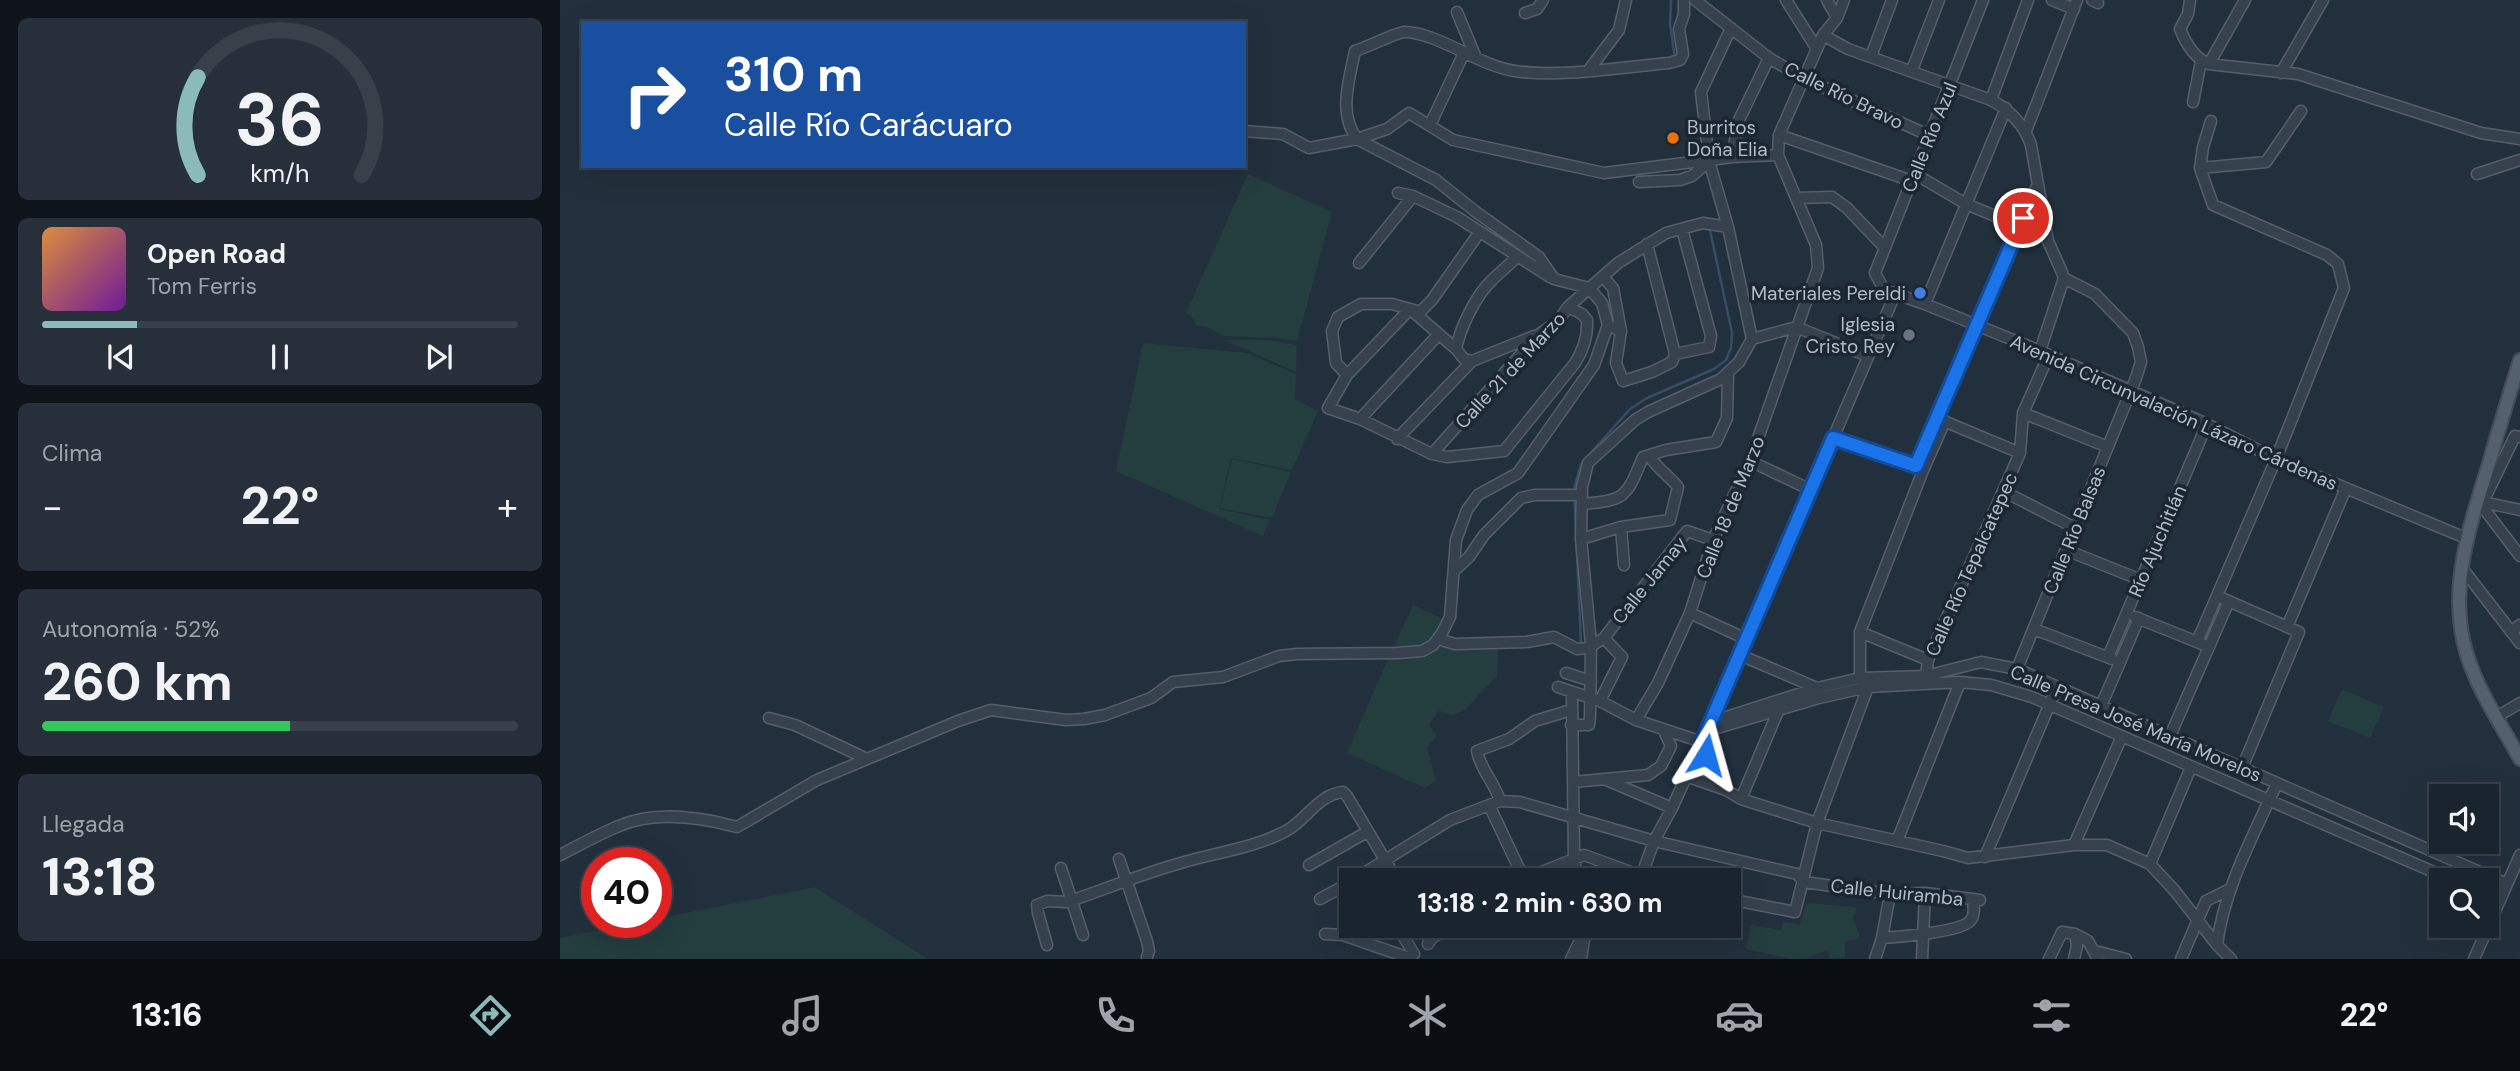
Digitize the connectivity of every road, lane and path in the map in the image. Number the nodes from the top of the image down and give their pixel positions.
1 (1543, 0) edge
2 (1626, 0) edge
3 (1684, 0) edge
4 (1695, 0) edge
5 (1786, 0) edge
6 (1827, 0) edge
7 (1844, 0) edge
8 (1892, 0) edge
9 (1939, 0) edge
10 (1983, 0) edge
11 (2028, 0) edge
12 (2052, 0) edge
13 (2190, 0) edge
14 (2245, 0) edge
15 (2323, 0) edge
16 (2076, 5) edge
17 (1457, 12) dead end
18 (1525, 13) dead end
19 (1837, 18) junction
20 (1731, 28) junction
21 (1823, 35) junction
22 (1817, 49) junction
23 (1464, 53) junction
24 (1873, 56) junction
25 (1476, 58) junction
26 (1769, 58) junction
27 (2205, 63) junction
28 (1912, 70) junction
29 (1588, 71) junction
30 (2281, 73) junction
31 (1803, 78) junction
32 (1950, 84) junction
33 (1991, 100) junction
34 (2193, 102) dead end
35 (2006, 108) junction
36 (2301, 111) dead end
37 (2211, 121) dead end
38 (1430, 125) junction
39 (1246, 131) edge
40 (2026, 131) junction
41 (1779, 135) junction
42 (1930, 135) junction
43 (1357, 139) junction
44 (2520, 139) edge
45 (1778, 155) junction
46 (1734, 157) junction
47 (2520, 160) edge
48 (1709, 161) junction
49 (2200, 168) junction
50 (2477, 174) dead end
51 (1913, 177) junction
52 (1639, 182) dead end
53 (2038, 184) junction
54 (1398, 193) dead end
55 (1413, 196) junction
56 (1796, 198) junction
57 (1966, 204) junction
58 (2019, 226) junction
59 (1727, 227) junction
60 (1682, 229) junction
61 (1479, 233) junction
62 (1647, 244) junction
63 (1885, 248) junction
64 (1517, 257) junction
65 (1359, 263) dead end
66 (1875, 273) joint
67 (1603, 277) junction
68 (2064, 278) junction
69 (1553, 279) junction
70 (1589, 288) junction
71 (1896, 292) junction
72 (1925, 304) junction
73 (1568, 307) junction
74 (1410, 309) junction
75 (1608, 325) junction
76 (1976, 325) junction
77 (1796, 327) junction
78 (1621, 331) junction
79 (1440, 334) junction
80 (1538, 334) junction
81 (1752, 339) junction
82 (1456, 349) junction
83 (2040, 351) junction
84 (1675, 354) junction
85 (1868, 356) junction
86 (2520, 360) edge
87 (1472, 361) junction
88 (1594, 365) junction
89 (1568, 372) junction
90 (1728, 374) junction
91 (1347, 375) junction
92 (2131, 391) junction
93 (2024, 413) junction
94 (1360, 419) junction
95 (1940, 419) junction
96 (2207, 424) junction
97 (2520, 437) edge
98 (1833, 438) junction
99 (1397, 439) junction
100 (2108, 447) junction
101 (2020, 453) junction
102 (1432, 454) junction
103 (1649, 456) junction
104 (2276, 459) junction
105 (1750, 461) junction
106 (1920, 467) junction
107 (2346, 488) junction
108 (1811, 490) junction
109 (2003, 491) junction
110 (1581, 498) junction
111 (2480, 501) junction
112 (2520, 510) edge
113 (1670, 520) junction
114 (1621, 527) junction
115 (2075, 528) junction
116 (1687, 531) junction
117 (2468, 538) junction
118 (1581, 539) junction
119 (1713, 540) junction
120 (2066, 550) junction
121 (2520, 556) edge
122 (1623, 565) dead end
123 (2462, 568) junction
124 (1454, 570) junction
125 (2141, 580) junction
126 (2217, 596) junction
127 (2229, 601) junction
128 (1690, 613) junction
129 (2126, 613) junction
130 (2138, 618) junction
131 (2520, 625) edge
132 (2287, 627) junction
133 (2034, 629) junction
134 (1860, 632) junction
135 (2511, 632) junction
136 (1604, 638) junction
137 (1438, 639) junction
138 (1746, 639) junction
139 (2197, 642) junction
140 (2520, 643) edge
141 (1591, 644) junction
142 (2208, 648) junction
143 (1740, 655) junction
144 (2108, 657) junction
145 (1928, 660) junction
146 (2120, 662) junction
147 (2017, 669) junction
148 (1566, 673) dead end
149 (1926, 676) junction
150 (1860, 678) junction
151 (1591, 681) junction
152 (1960, 682) junction
153 (1558, 687) dead end
154 (1868, 687) junction
155 (2057, 687) junction
156 (1816, 688) junction
157 (1572, 693) junction
158 (1595, 699) junction
159 (2520, 703) edge
160 (2049, 705) junction
161 (2101, 706) junction
162 (1779, 709) junction
163 (1571, 710) junction
164 (769, 718) dead end
165 (2495, 718) junction
166 (1636, 720) junction
167 (1571, 725) junction
168 (1709, 727) junction
169 (1664, 731) junction
170 (2122, 736) junction
171 (2169, 736) junction
172 (2516, 741) edge
173 (1702, 742) junction
174 (2520, 759) edge
175 (867, 760) junction
176 (2191, 766) junction
177 (2242, 768) junction
178 (1686, 776) junction
179 (1604, 779) junction
180 (1573, 782) junction
181 (2277, 783) junction
182 (1726, 790) junction
183 (1741, 799) junction
184 (2269, 800) junction
185 (1500, 801) junction
186 (1489, 805) junction
187 (1672, 808) junction
188 (1574, 818) junction
189 (1817, 823) junction
190 (1365, 829) junction
191 (1654, 841) junction
192 (1897, 841) junction
193 (2074, 845) junction
194 (560, 855) edge
195 (2520, 855) edge
196 (1985, 857) junction
197 (1119, 859) dead end
198 (1574, 859) junction
199 (1385, 860) junction
200 (2150, 864) junction
201 (1309, 865) dead end
202 (1061, 868) dead end
203 (1376, 868) edge
204 (1390, 868) edge
205 (1518, 868) edge
206 (1552, 868) edge
207 (1576, 868) edge
208 (1615, 868) edge
209 (1645, 868) edge
210 (2429, 870) edge
211 (1127, 881) junction
212 (1804, 882) junction
213 (2507, 884) junction
214 (1339, 889) edge
215 (2230, 889) junction
216 (1925, 893) junction
217 (1889, 894) junction
218 (1321, 899) dead end
219 (1072, 900) junction
220 (1741, 901) edge
221 (2500, 901) joint
222 (2197, 919) junction
223 (1325, 934) dead end
224 (1923, 934) junction
225 (2075, 934) junction
226 (1083, 935) dead end
227 (1339, 935) edge
228 (1352, 938) edge
229 (1402, 938) edge
230 (1582, 938) edge
231 (1585, 938) edge
232 (1882, 938) junction
233 (1047, 945) dead end
234 (2217, 945) junction
235 (2097, 955) edge
236 (1147, 957) dead end
237 (1409, 957) edge
238 (1572, 959) edge
239 (1581, 959) edge
240 (1875, 959) edge
241 (1922, 959) edge
242 (2049, 959) edge
243 (2074, 959) edge
244 (2126, 959) edge
245 (2181, 959) edge
246 (2231, 959) edge
247 (2474, 959) edge

1 - 18 street
2 - 29 street
3 - 29 street
4 - 20 street, Calle Río Bravo
5 - 22 street
6 - 19 street
7 - 19 street
8 - 24 street
9 - 28 street
10 - 32 street, Calle Río Azul
11 - 33 street
12 - 16 street
13 - 27 street
14 - 27 street
15 - 30 street
16 - 40 street
17 - 25 street
19 - 21 street
20 - 26 street, Calle Río Bravo
20 - 48 street
21 - 22 street
21 - 24 street
22 - 31 street
23 - 25 street
23 - 38 street
23 - 43 street
24 - 28 street
25 - 29 street
26 - 31 street, Calle Río Bravo
26 - 46 street
27 - 30 street
27 - 34 street
28 - 32 street
30 - 44 street
31 - 41 street
31 - 42 street, Calle Río Bravo
32 - 33 street
32 - 42 street, Calle Río Azul
33 - 35 street
35 - 40 street
35 - 57 street
36 - 49 street
37 - 49 street
38 - 43 street
38 - 48 street
39 - 43 street
40 - 53 street
41 - 45 street
41 - 51 street
42 - 51 street, Calle Río Azul
43 - 69 street
45 - 46 street
45 - 56 street, Calle 18 de Marzo
46 - 48 street
47 - 50 street
48 - 52 street
48 - 59 street
49 - 104 street
51 - 57 street
51 - 63 street, Calle Río Azul
53 - 58 street
53 - 68 street
54 - 55 street
55 - 61 street
55 - 65 street
56 - 63 street
56 - 77 street, Calle 18 de Marzo
57 - 58 street
57 - 72 street
58 - 76 street
59 - 60 street, Calle 21 de Marzo
59 - 81 street
60 - 62 street, Calle 21 de Marzo
60 - 84 street
61 - 64 street
61 - 74 street
62 - 67 street, Calle 21 de Marzo
62 - 84 street
63 - 66 street, Calle Río Azul
64 - 69 street
64 - 82 street
66 - 71 street, Avenida Circunvalación Lázaro Cárdenas
67 - 70 street, Calle 21 de Marzo
67 - 78 street
68 - 83 street
68 - 92 street, Calle Río Balsas
69 - 70 street
70 - 73 street, Calle 21 de Marzo
70 - 75 street
71 - 72 street, Avenida Circunvalación Lázaro Cárdenas
71 - 85 street
72 - 76 street, Avenida Circunvalación Lázaro Cárdenas
73 - 80 street, Calle 21 de Marzo
73 - 89 street
74 - 79 street
74 - 91 street
74 - 91 street
75 - 78 street
75 - 88 street
76 - 83 street, Avenida Circunvalación Lázaro Cárdenas
76 - 95 street
77 - 81 street
77 - 85 street
77 - 105 street, Calle 18 de Marzo
78 - 84 street
79 - 82 street
79 - 94 street
80 - 87 street
80 - 102 street, Calle 21 de Marzo
81 - 90 street
82 - 87 street
83 - 92 street, Avenida Circunvalación Lázaro Cárdenas
83 - 93 street, Calle Río Tepalcatepec
85 - 98 street
86 - 111 main road
87 - 99 street
88 - 89 street
88 - 124 street
89 - 102 street
90 - 103 street
90 - 110 street
91 - 94 street
92 - 96 street, Avenida Circunvalación Lázaro Cárdenas
92 - 100 street, Calle Río Balsas
93 - 100 street
93 - 101 street, Calle Río Tepalcatepec
94 - 99 street
95 - 101 street
95 - 106 street
96 - 104 street, Avenida Circunvalación Lázaro Cárdenas
96 - 125 street, Río Ajuchitlán
97 - 111 street
98 - 106 street
98 - 108 street
99 - 102 street
100 - 115 street, Calle Río Balsas
101 - 109 street, Calle Río Tepalcatepec
103 - 110 street
103 - 113 street
104 - 107 street, Avenida Circunvalación Lázaro Cárdenas
104 - 126 street
105 - 108 street
105 - 119 street, Calle 18 de Marzo
106 - 134 street
107 - 117 street, Avenida Circunvalación Lázaro Cárdenas
107 - 132 street
108 - 138 street
109 - 115 street
109 - 145 street, Calle Río Tepalcatepec
110 - 118 street
110 - 124 street
111 - 112 street
111 - 117 main road
111 - 121 street
113 - 114 street
113 - 116 street
114 - 118 street
114 - 122 street
115 - 120 street, Calle Río Balsas
116 - 119 street, Calle Jamay
116 - 136 street, Calle Jamay
117 - 123 main road
118 - 141 street
119 - 128 street, Calle 18 de Marzo
120 - 125 street
120 - 133 street, Calle Río Balsas
123 - 135 street
123 - 165 main road
124 - 137 street
125 - 129 street, Río Ajuchitlán
126 - 127 street
126 - 139 street
127 - 132 street
127 - 142 street
128 - 138 street
128 - 166 street, Calle 18 de Marzo
129 - 130 street
129 - 144 street, Río Ajuchitlán
130 - 139 street
130 - 146 street, Río Ajuchitlán
131 - 135 street
132 - 177 street
133 - 144 street
133 - 147 street, Calle Río Balsas
134 - 145 street
134 - 150 street
135 - 140 street
136 - 141 street, Calle Jamay
136 - 158 street
137 - 141 street
137 - 175 street
138 - 143 street
139 - 142 street
141 - 151 street
142 - 171 street
143 - 156 street
143 - 168 street
144 - 146 street
145 - 149 street, Calle Río Tepalcatepec
146 - 161 street, Río Ajuchitlán
147 - 149 street, Calle Presa José María Morelos
147 - 155 street, Calle Presa José María Morelos
148 - 151 street
149 - 150 street, Calle Presa José María Morelos
150 - 154 street
150 - 156 street, Calle Presa José María Morelos
151 - 158 street
152 - 154 street, Calle Presa José María Morelos
152 - 160 street, Calle Presa José María Morelos
152 - 192 street
153 - 157 street
154 - 162 street, Calle Presa José María Morelos
154 - 189 street
155 - 160 street
155 - 161 street, Calle Presa José María Morelos
156 - 168 street, Calle Presa José María Morelos
157 - 158 street
157 - 163 street
158 - 166 street
158 - 167 street
159 - 165 street
160 - 170 street, Calle Presa José María Morelos
160 - 196 street
161 - 171 street, Calle Presa José María Morelos
162 - 168 street, Calle Presa José María Morelos
162 - 183 street
163 - 167 street
163 - 185 street
164 - 175 street
165 - 172 main road
166 - 169 street
167 - 180 street
168 - 173 street
169 - 173 street
169 - 179 street
170 - 176 street, Calle Presa José María Morelos
170 - 193 street
171 - 177 street, Calle Presa José María Morelos
172 - 174 main road
173 - 178 street
173 - 182 street
175 - 194 street
176 - 184 street, Calle Presa José María Morelos
176 - 200 street
177 - 181 street, Calle Presa José María Morelos
178 - 182 street
178 - 187 street
179 - 180 street
179 - 187 street
180 - 188 street
181 - 184 street
181 - 213 street, Calle Presa José María Morelos
182 - 183 street
183 - 189 street
184 - 210 street, Calle Presa José María Morelos
184 - 215 street
185 - 186 street
185 - 188 street, Calle Huiramba
186 - 199 street
186 - 205 street
187 - 191 street
188 - 191 street, Calle Huiramba
188 - 198 street
189 - 192 street
189 - 212 street
190 - 199 street
190 - 201 street
190 - 211 street
191 - 209 street
191 - 212 street, Calle Huiramba
192 - 196 street
193 - 196 street
193 - 200 street
195 - 213 street
197 - 211 street
198 - 206 street
198 - 207 street
198 - 208 street
199 - 203 street
199 - 204 street
200 - 222 street
202 - 219 street
211 - 219 street
211 - 236 street
212 - 217 street, Calle Huiramba
212 - 220 street
213 - 221 street
214 - 218 street
215 - 222 street
215 - 234 street
216 - 217 street, Calle Huiramba
216 - 224 street
216 - 224 street, Calle Huiramba
217 - 232 street
219 - 226 street
219 - 233 street
221 - 247 street
222 - 234 street
222 - 245 street
223 - 227 street
224 - 232 street
224 - 241 street
225 - 235 street
225 - 242 street
225 - 243 street
228 - 237 street
229 - 237 street
230 - 238 street
231 - 239 street
232 - 240 street
234 - 246 street
235 - 244 street

